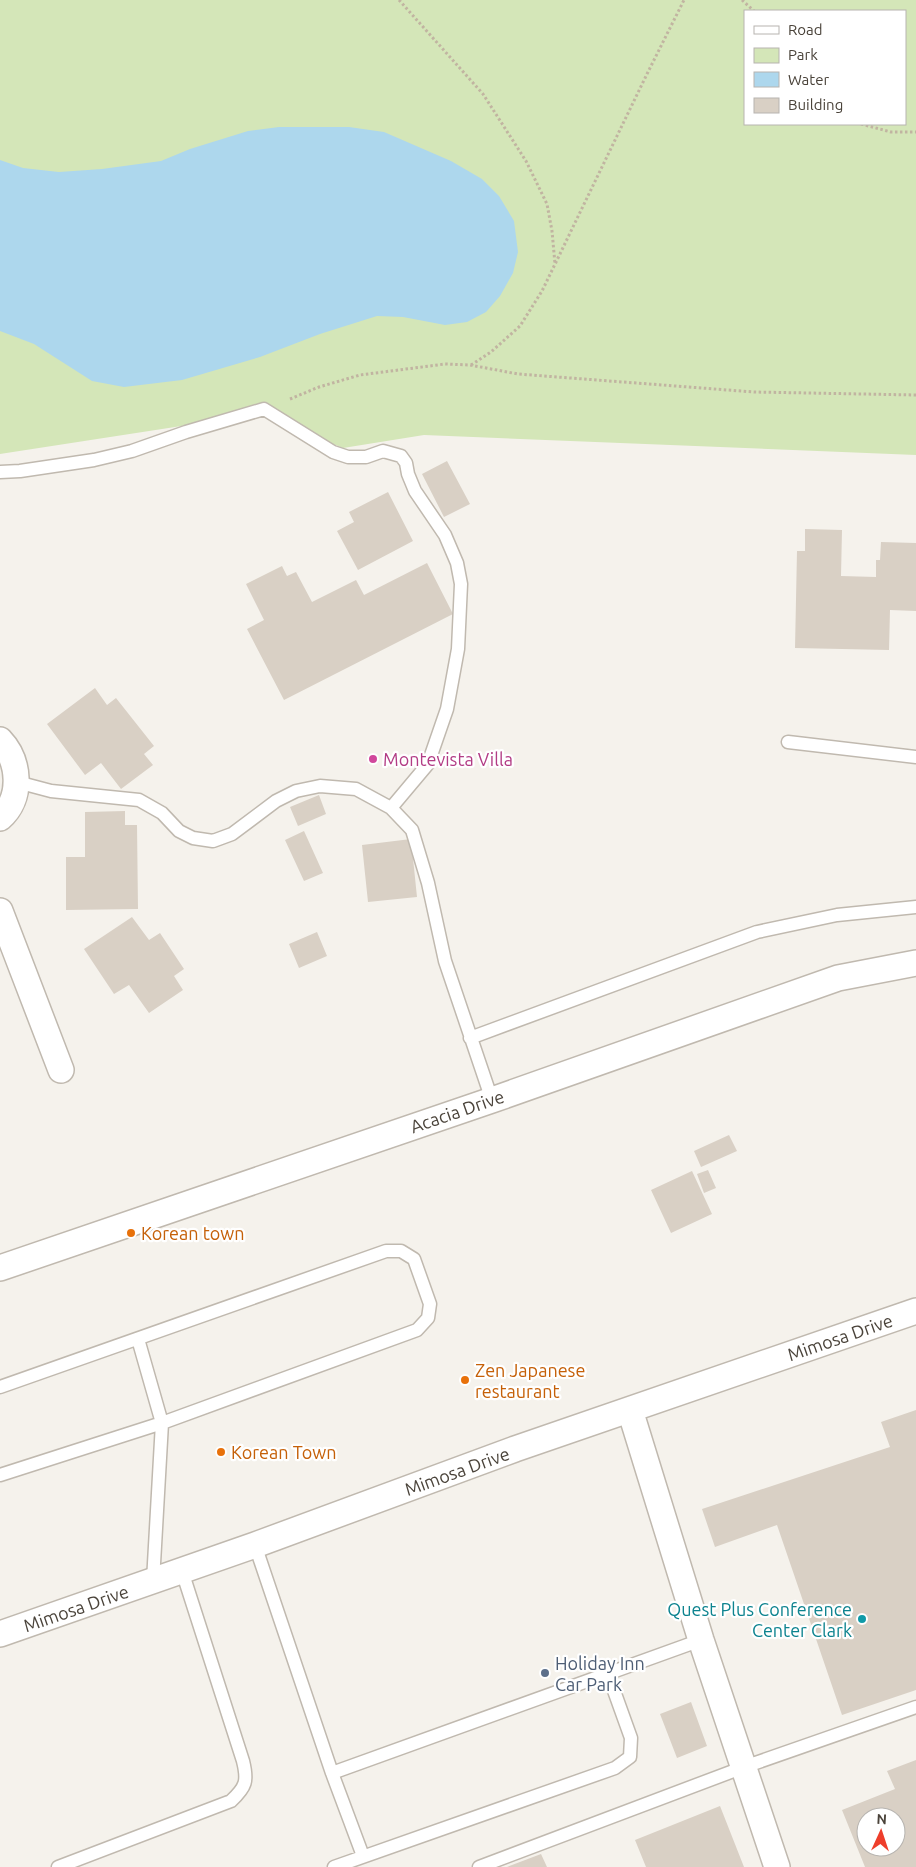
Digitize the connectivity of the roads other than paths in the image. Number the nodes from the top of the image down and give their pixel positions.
1 (0, 472) edge
2 (0, 740) edge
3 (788, 742) dead end
4 (916, 757) edge
5 (17, 782) junction
6 (391, 808) junction
7 (0, 818) edge
8 (916, 907) edge
9 (0, 911) edge
10 (916, 964) edge
11 (470, 1038) junction
12 (61, 1070) dead end
13 (492, 1100) junction
14 (0, 1268) edge
15 (916, 1311) edge
16 (138, 1339) junction
17 (0, 1387) edge
18 (630, 1410) junction
19 (162, 1423) junction
20 (0, 1475) edge
21 (255, 1545) junction
22 (182, 1571) junction
23 (153, 1581) junction
24 (0, 1634) edge
25 (702, 1640) junction
26 (608, 1674) junction
27 (916, 1706) edge
28 (744, 1767) junction
29 (332, 1773) junction
30 (363, 1856) junction
31 (58, 1867) edge
32 (334, 1867) edge
33 (479, 1867) edge
34 (776, 1867) edge

1 - 6 lane
2 - 5 street
3 - 4 lane
5 - 6 lane
5 - 7 street
6 - 11 lane
8 - 11 lane
9 - 12 street
10 - 13 street, Acacia Drive
11 - 13 lane
13 - 14 street, Acacia Drive
15 - 18 street, Mimosa Drive
16 - 17 lane
16 - 19 lane
16 - 19 lane
18 - 21 street, Mimosa Drive
18 - 25 street
19 - 20 lane
19 - 23 lane
21 - 22 street, Mimosa Drive
21 - 29 lane
22 - 23 street, Mimosa Drive
22 - 31 lane
23 - 24 street, Mimosa Drive
25 - 26 lane
25 - 28 street
26 - 29 lane
26 - 30 lane
27 - 28 lane
28 - 33 lane
28 - 34 street
29 - 30 lane
30 - 32 lane

